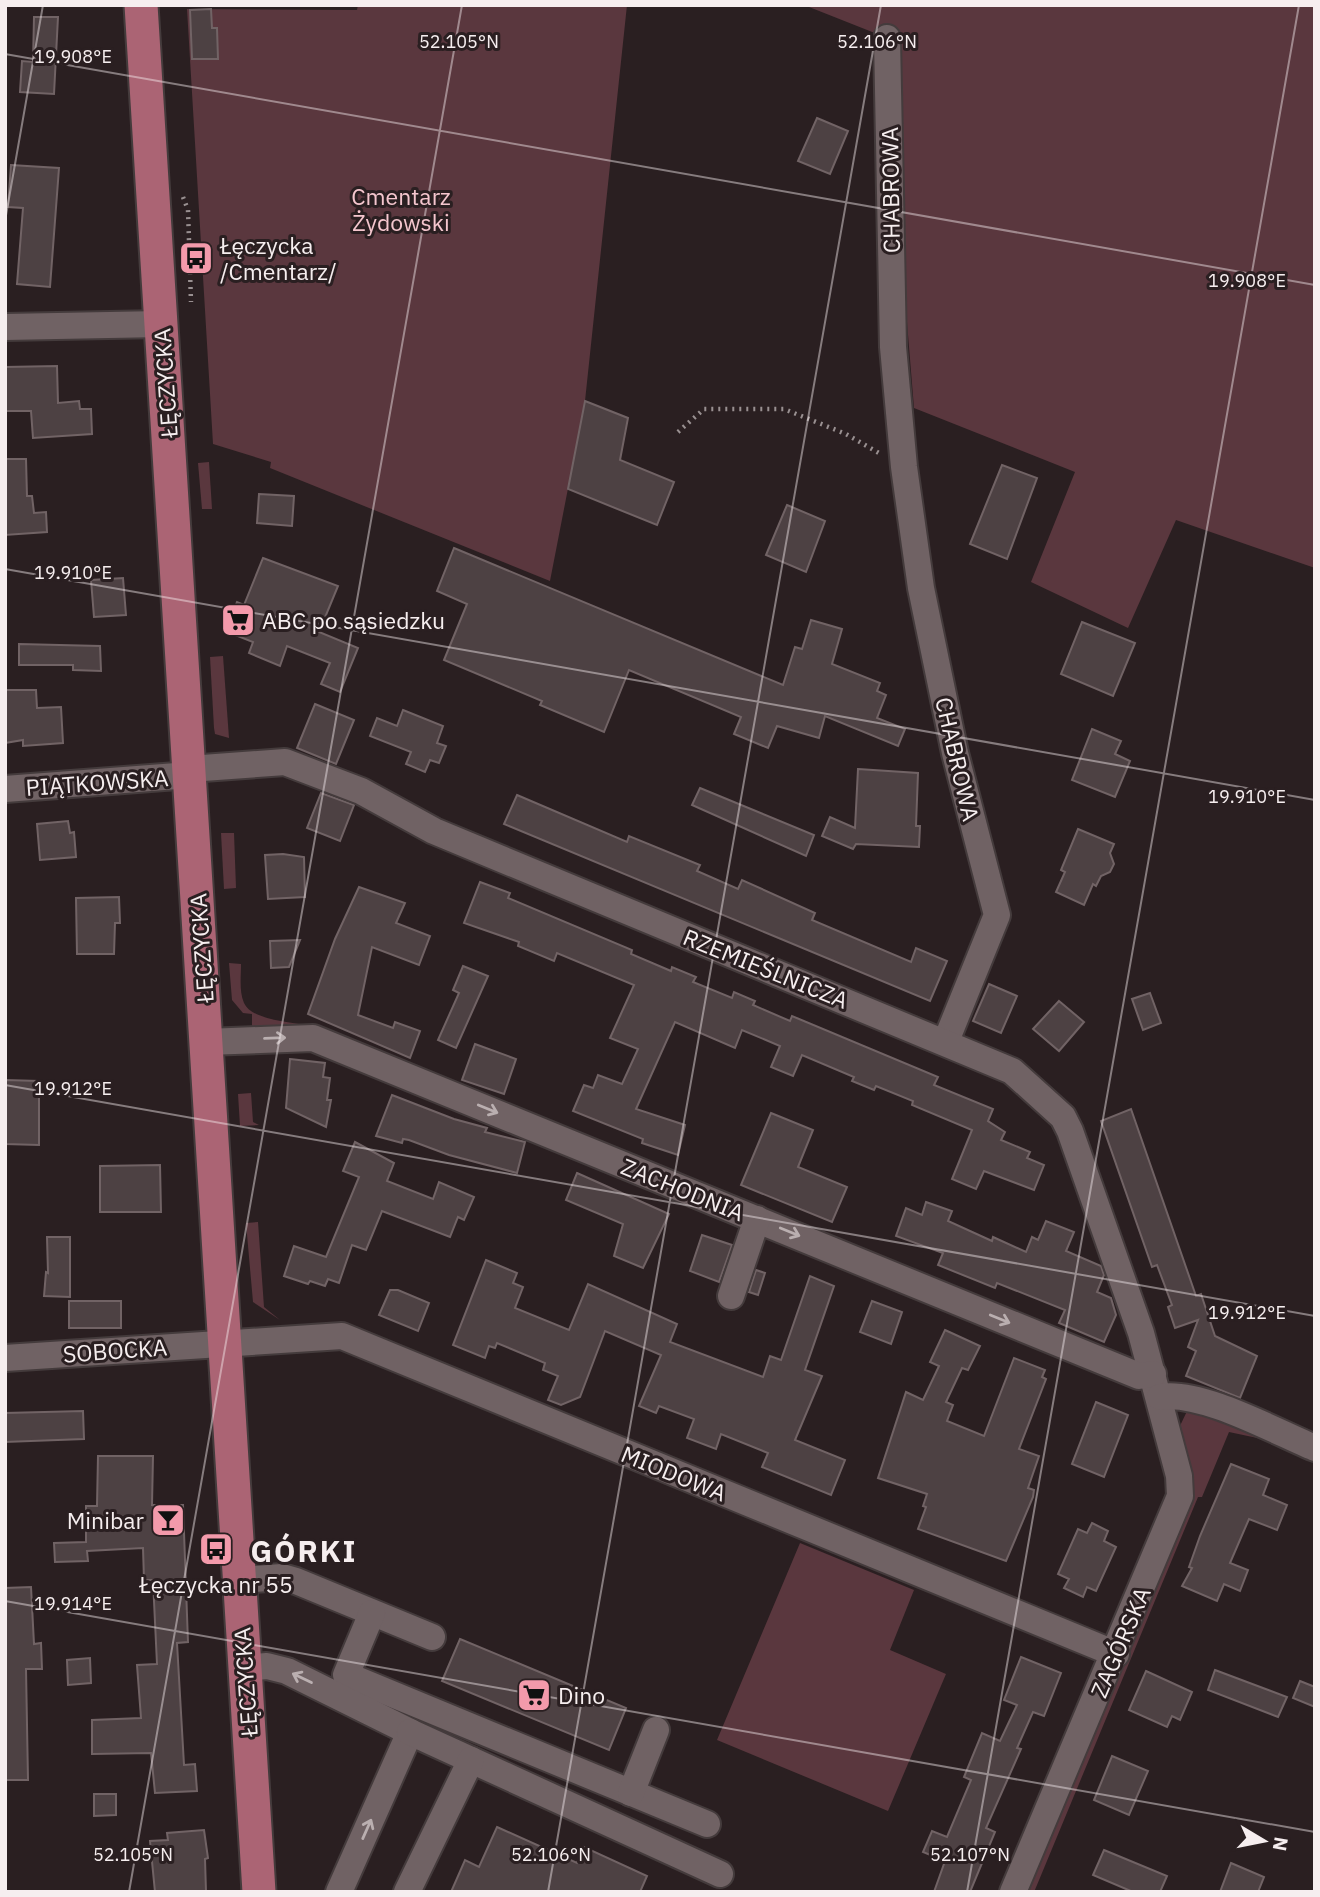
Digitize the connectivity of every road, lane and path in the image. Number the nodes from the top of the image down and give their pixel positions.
1 (141, 5) edge
2 (887, 38) dead end
3 (161, 324) junction
4 (5, 327) edge
5 (678, 432) dead end
6 (904, 467) junction
7 (189, 772) junction
8 (5, 789) edge
9 (946, 1041) junction
10 (206, 1042) junction
11 (757, 1219) junction
12 (732, 1296) dead end
13 (225, 1342) junction
14 (5, 1358) edge
15 (1156, 1386) junction
16 (1315, 1448) edge
17 (239, 1580) junction
18 (372, 1613) junction
19 (432, 1637) dead end
20 (1116, 1654) junction
21 (244, 1668) junction
22 (656, 1730) dead end
23 (410, 1732) junction
24 (471, 1760) junction
25 (631, 1793) junction
26 (707, 1824) dead end
27 (720, 1874) dead end
28 (259, 1892) edge
29 (339, 1892) edge
30 (407, 1892) edge
31 (1013, 1892) edge

1 - 3 main road, ŁĘCZYCKA
2 - 6 street, CHABROWA
3 - 4 street
3 - 7 main road, ŁĘCZYCKA
5 - 6 path
6 - 9 street, CHABROWA
7 - 8 street, PIĄTKOWSKA
7 - 9 street, RZEMIEŚLNICZA
7 - 10 main road, ŁĘCZYCKA
9 - 15 street, RZEMIEŚLNICZA
10 -> 11 street, ZACHODNIA
10 - 13 main road, ŁĘCZYCKA
11 - 12 street
11 -> 15 street, ZACHODNIA
13 - 14 street, SOBOCKA
13 - 17 main road, ŁĘCZYCKA
13 - 20 street, MIODOWA
15 - 16 street, ZACHODNIA
15 - 20 street, ZAGÓRSKA
17 - 18 street
17 - 21 main road, ŁĘCZYCKA
18 - 19 street
18 - 25 street
20 - 31 street, ZAGÓRSKA
23 -> 21 street
21 - 28 main road, ŁĘCZYCKA
22 - 25 street
23 - 24 street
29 -> 23 street
24 - 27 street
24 - 30 street
25 - 26 street

